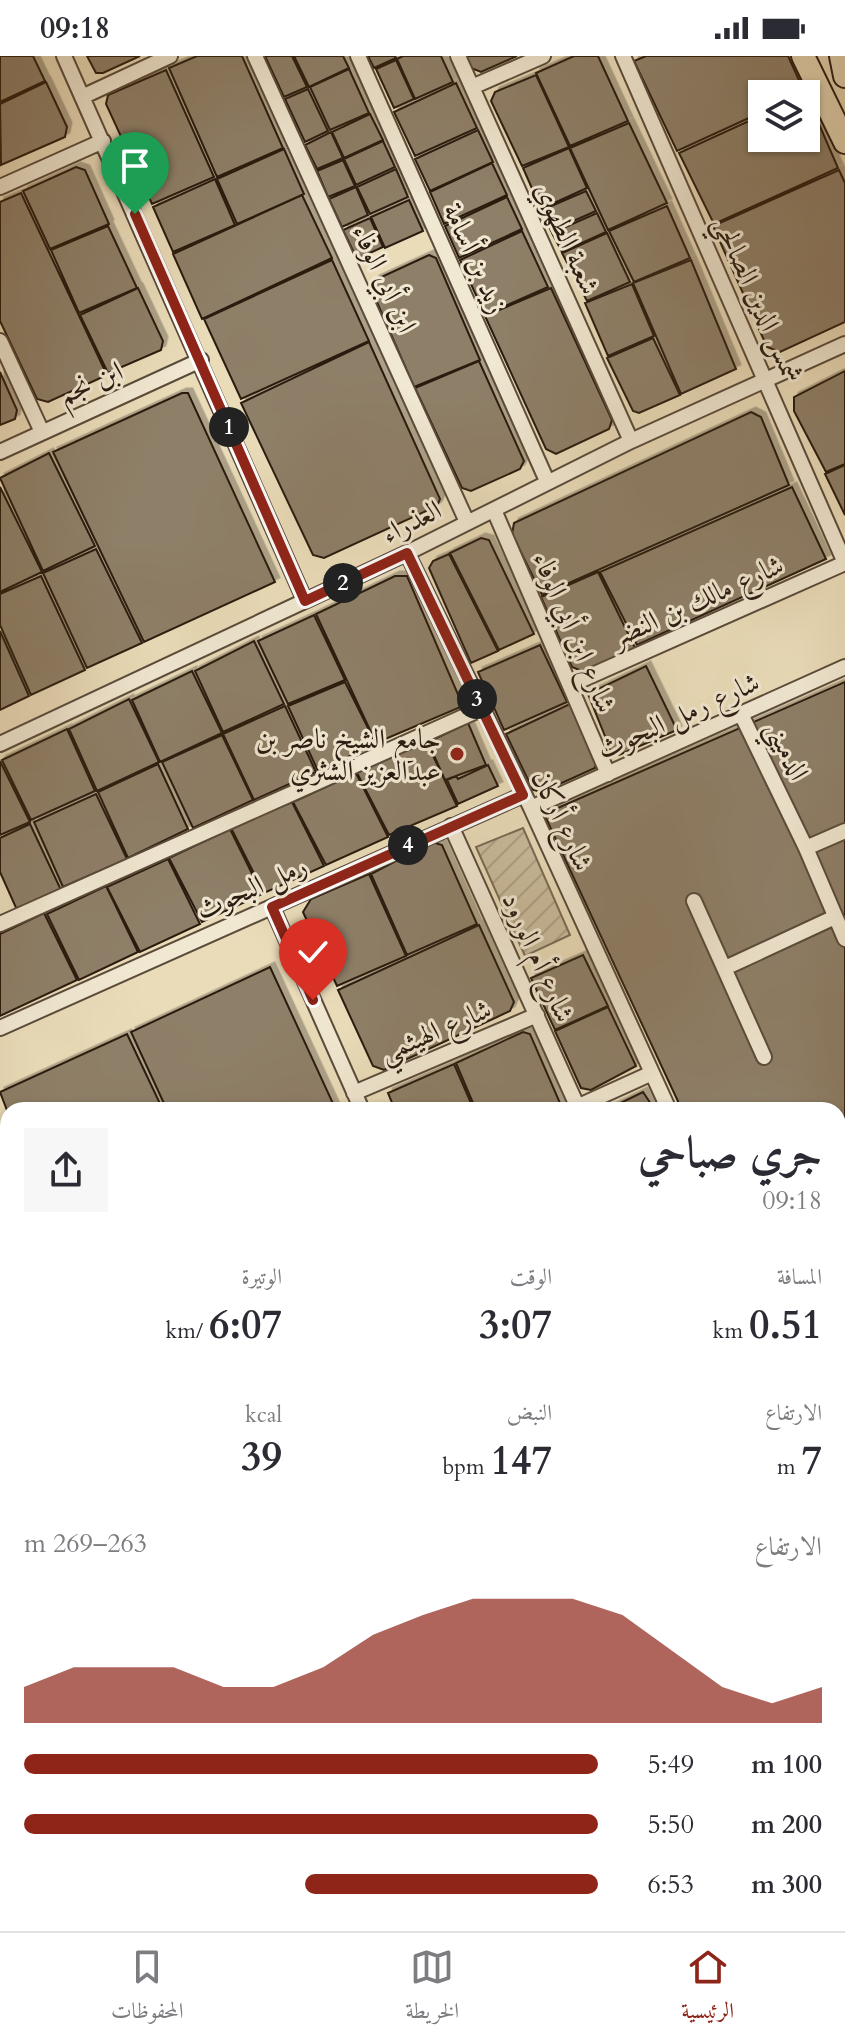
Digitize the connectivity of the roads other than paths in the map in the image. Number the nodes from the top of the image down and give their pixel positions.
1 (64, 56) edge
2 (170, 56) edge
3 (255, 56) edge
4 (358, 56) edge
5 (458, 56) edge
6 (543, 56) edge
7 (623, 56) edge
8 (803, 56) edge
9 (841, 56) edge
10 (845, 76) edge
11 (472, 87) junction
12 (82, 97) junction
13 (103, 141) junction
14 (845, 142) edge
15 (0, 187) edge
16 (0, 341) edge
17 (845, 344) edge
18 (201, 360) junction
19 (767, 379) junction
20 (42, 432) junction
21 (631, 441) junction
22 (0, 452) edge
23 (547, 481) junction
24 (494, 510) junction
25 (467, 522) junction
26 (407, 553) junction
27 (845, 563) edge
28 (305, 601) junction
29 (845, 667) edge
30 (570, 685) junction
31 (481, 709) junction
32 (742, 716) junction
33 (0, 744) edge
34 (608, 774) junction
35 (527, 802) junction
36 (451, 826) junction
37 (845, 831) edge
38 (806, 848) junction
39 (694, 901) dead end
40 (272, 907) junction
41 (835, 917) junction
42 (0, 924) edge
43 (845, 939) edge
44 (725, 968) junction
45 (537, 1015) junction
46 (0, 1028) edge
47 (764, 1057) dead end
48 (652, 1073) junction
49 (354, 1093) junction
50 (358, 1102) edge
51 (575, 1102) edge
52 (591, 1102) edge
53 (665, 1102) edge

1 - 12 street
2 - 12 street
3 - 25 street, ابن أبي الوفاء
4 - 23 street, زيد بن أسامة
5 - 11 street, شعبة الطهوي
6 - 11 street
7 - 19 street, شمس الدين الصالحي
8 - 14 main road
9 - 10 main road
11 - 21 street, شعبة الطهوي
12 - 13 street
13 - 15 street
13 - 18 street
16 - 20 street
17 - 19 street, العذراء
18 - 20 street, ابن نجم
18 - 28 street
19 - 21 street, العذراء
19 - 27 street, شمس الدين الصالحي
20 - 22 street, ابن نجم
21 - 23 street, العذراء
23 - 24 street, العذراء
24 - 25 street, العذراء
24 - 30 street, شارع ابن أبي الوفاء
25 - 26 street, العذراء
26 - 28 street, العذراء
26 - 31 street, شارع أركان
27 - 30 street, شارع مالك بن النضر
28 - 33 street, العذراء
29 - 32 street, شارع رمل البحوث
30 - 34 street, شارع ابن أبي الوفاء
31 - 35 street, شارع أركان
31 - 42 street
32 - 34 street, شارع رمل البحوث
32 - 38 street, الدميني
34 - 35 street, شارع رمل البحوث
35 - 36 street, رمل البحوث
35 - 48 street, شارع أركان
36 - 40 street, رمل البحوث
36 - 45 street, شارع أم الورود
37 - 38 street
38 - 41 street, الدميني
39 - 44 street
40 - 46 street, رمل البحوث
40 - 49 street
41 - 43 street, الدميني
41 - 44 street
44 - 47 street
45 - 49 street, شارع الهيثمي
45 - 51 street, شارع أم الورود
48 - 52 street
48 - 53 street, شارع أركان
49 - 50 street

